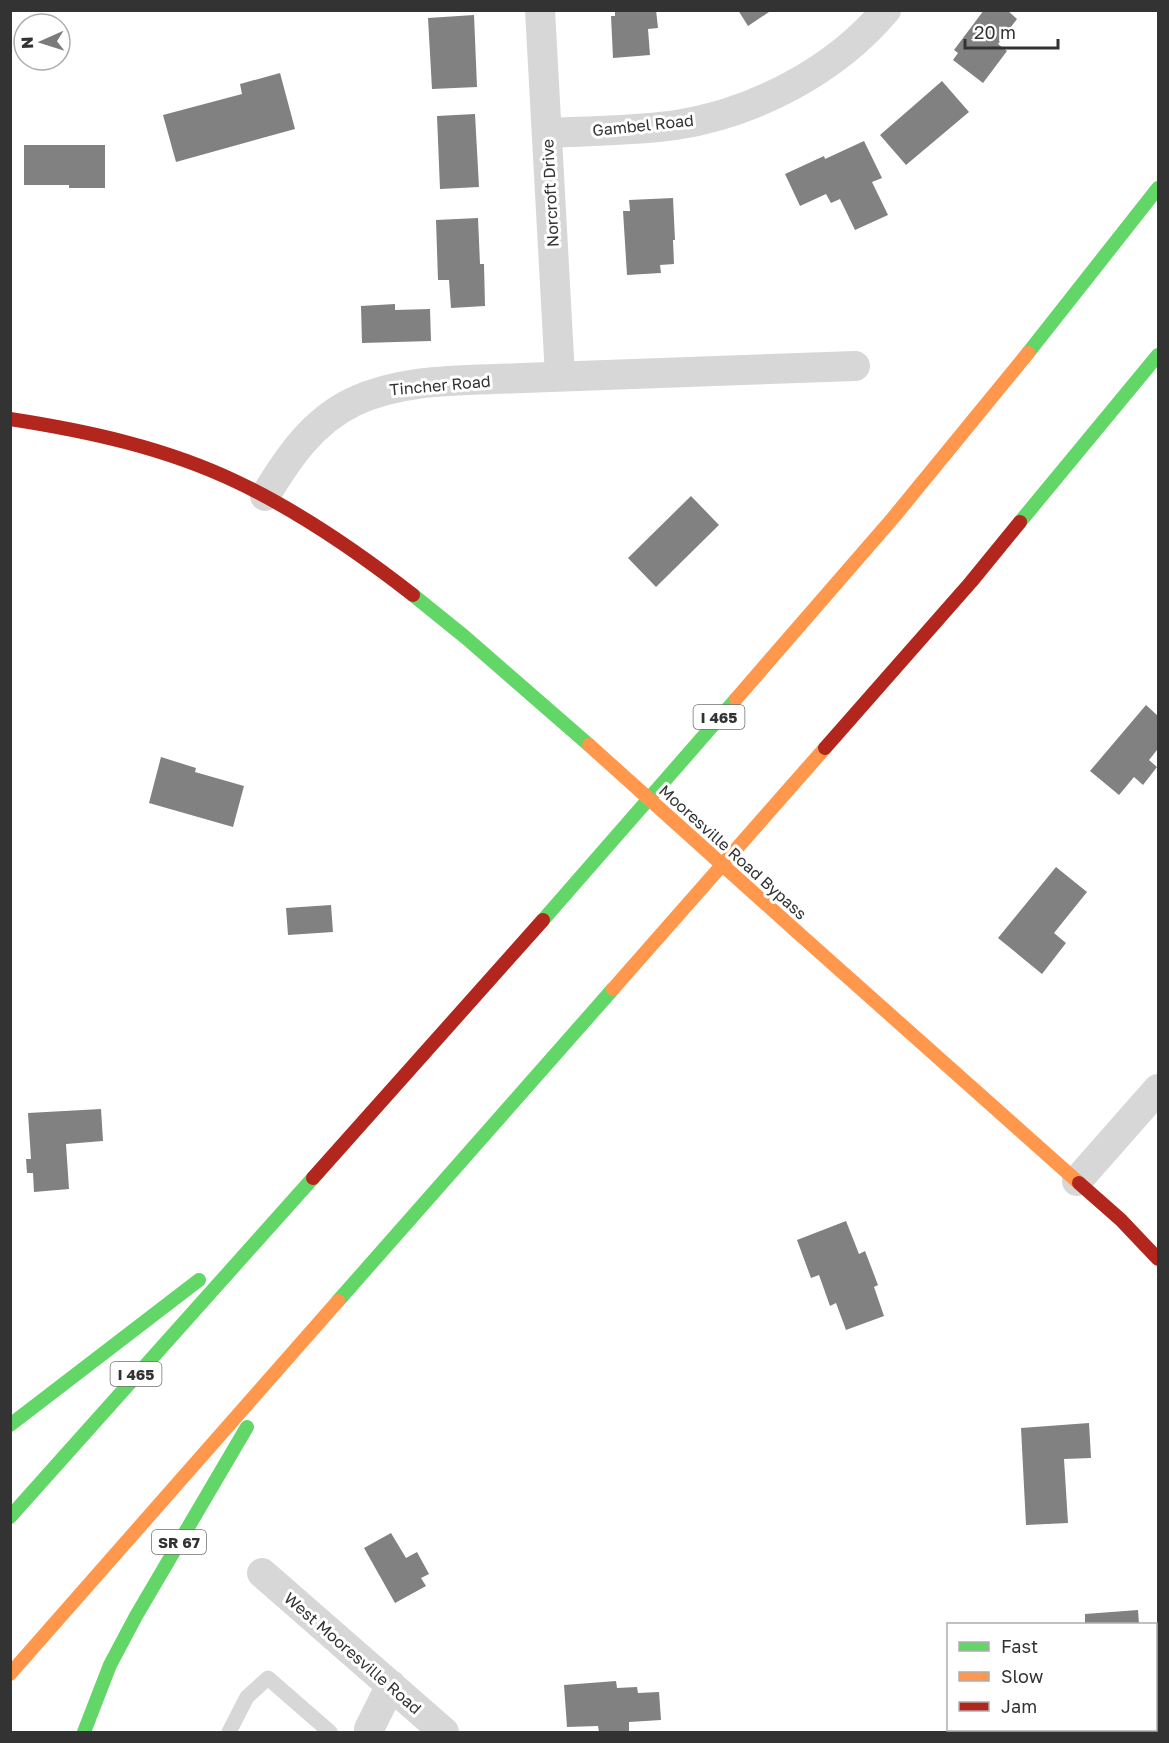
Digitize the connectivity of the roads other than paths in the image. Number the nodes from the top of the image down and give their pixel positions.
1 (540, 10) edge
2 (886, 10) edge
3 (547, 133) junction
4 (1158, 188) edge
5 (1158, 355) edge
6 (855, 366) dead end
7 (560, 376) junction
8 (10, 419) edge
9 (265, 496) junction
10 (1158, 1089) edge
11 (1077, 1181) junction
12 (262, 1232) junction
13 (1158, 1259) edge
14 (288, 1358) junction
15 (10, 1425) edge
16 (10, 1516) edge
17 (262, 1573) dead end
18 (10, 1674) edge
19 (391, 1685) junction
20 (84, 1732) edge
21 (229, 1732) edge
22 (330, 1732) edge
23 (369, 1732) edge
24 (444, 1732) edge

1 - 3 street, Norcroft Drive
2 - 3 street, Gambel Road
3 - 7 street, Norcroft Drive
4 - 12 main road, I 465
5 - 14 main road
6 - 7 street, Tincher Road
7 - 9 street, Tincher Road
8 - 9 main road
9 - 11 main road, Mooresville Road Bypass, bridge
10 - 11 street
11 - 13 main road, Mooresville Road Bypass
12 - 15 main road
12 - 16 main road, I 465
14 - 18 main road
14 - 20 main road, SR 67
17 - 19 street, West Mooresville Road
19 - 23 street
19 - 24 street, West Mooresville Road
21 - 22 lane

